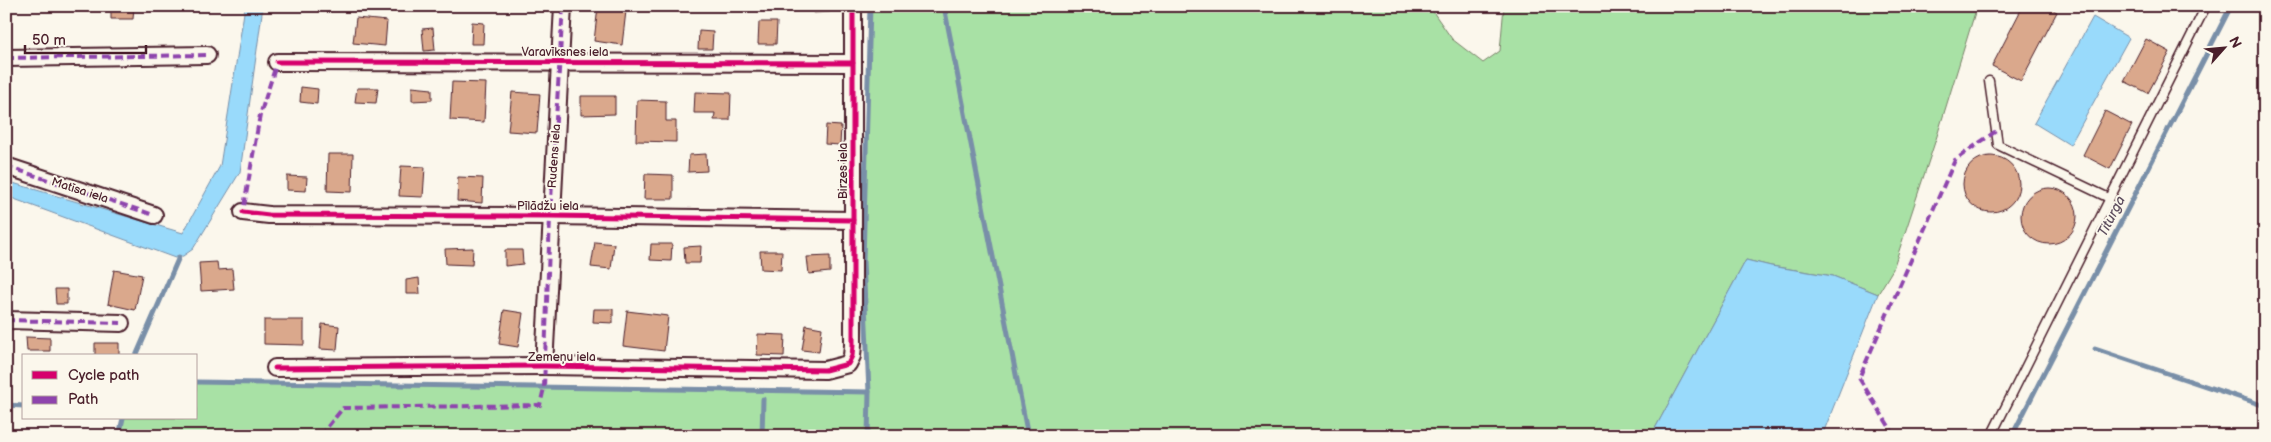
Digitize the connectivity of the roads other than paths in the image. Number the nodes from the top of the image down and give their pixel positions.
1 (563, 6) edge
2 (853, 6) edge
3 (2206, 6) edge
4 (207, 55) dead end
5 (6, 58) edge
6 (277, 62) dead end
7 (560, 62) junction
8 (853, 63) junction
9 (1989, 81) dead end
10 (6, 166) edge
11 (2109, 198) junction
12 (243, 212) dead end
13 (154, 214) dead end
14 (550, 216) junction
15 (853, 220) junction
16 (6, 320) edge
17 (121, 323) dead end
18 (848, 364) joint
19 (544, 366) junction
20 (275, 368) dead end
21 (1991, 436) edge

1 - 7 street, Rudens iela
2 - 8 street, Birzes iela
3 - 11 lane
4 - 5 street
6 - 7 street, Varavīksnes iela
7 - 8 street, Varavīksnes iela
7 - 14 street, Rudens iela
8 - 15 street, Birzes iela
9 - 11 lane
10 - 13 street, Matīsa iela
11 - 21 lane
12 - 14 street, Pīlādžu iela
14 - 15 street, Pīlādžu iela
14 - 19 street, Rudens iela
15 - 18 street, Birzes iela
16 - 17 street
18 - 19 street, Zemeņu iela
19 - 20 street, Zemeņu iela

